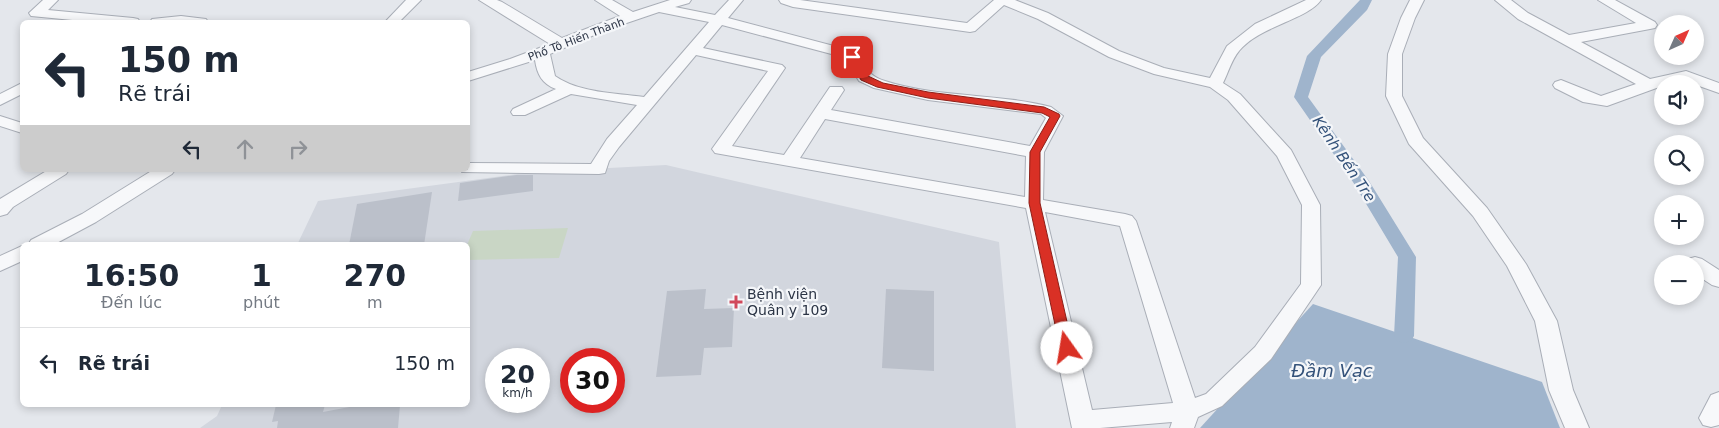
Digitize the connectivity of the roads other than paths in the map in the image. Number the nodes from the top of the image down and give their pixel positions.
1 (51, 0) edge
2 (414, 0) edge
3 (486, 0) edge
4 (602, 0) edge
5 (736, 0) edge
6 (786, 0) edge
7 (1002, 0) edge
8 (1314, 0) edge
9 (1417, 0) edge
10 (1502, 0) edge
11 (1605, 0) edge
12 (679, 1) edge
13 (657, 8) junction
14 (632, 17) junction
15 (111, 20) edge
16 (394, 20) edge
17 (718, 20) junction
18 (1567, 40) junction
19 (563, 45) junction
20 (693, 50) junction
21 (542, 53) junction
22 (470, 76) edge
23 (1215, 84) junction
24 (1648, 84) junction
25 (1561, 85) dead end
26 (1719, 88) edge
27 (20, 89) edge
28 (569, 89) junction
29 (836, 90) dead end
30 (0, 100) edge
31 (648, 102) junction
32 (518, 112) dead end
33 (821, 113) junction
34 (13, 125) edge
35 (0, 135) edge
36 (1035, 152) junction
37 (789, 161) junction
38 (470, 168) edge
39 (57, 172) edge
40 (160, 172) edge
41 (1034, 203) junction
42 (0, 210) edge
43 (44, 242) edge
44 (20, 254) edge
45 (0, 264) edge
46 (1704, 270) edge
47 (1719, 280) edge
48 (1185, 419) edge
49 (1084, 424) edge
50 (1577, 428) edge

1 - 15 street
2 - 16 street
3 - 19 street
4 - 14 street
5 - 17 street
6 - 7 street
7 - 23 street
8 - 23 street
9 - 50 street
10 - 18 street
11 - 18 street
12 - 13 street, Phố Tô Hiến Thành
13 - 14 street, Phố Tô Hiến Thành
13 - 17 street
14 - 19 street, Phố Tô Hiến Thành
17 - 20 street
17 - 36 street
18 - 24 street
19 - 21 street, Phố Tô Hiến Thành
20 - 31 street
20 - 37 street
21 - 22 street, Phố Tô Hiến Thành
21 - 28 street
23 - 48 street
24 - 25 street
24 - 26 street
27 - 30 street
28 - 31 street
28 - 32 street
29 - 33 street
31 - 38 street
33 - 36 street
33 - 37 street
34 - 35 street
36 - 41 street
37 - 41 street
39 - 42 street
40 - 43 street
41 - 48 street
41 - 49 street
44 - 45 street
46 - 47 street
48 - 49 street

